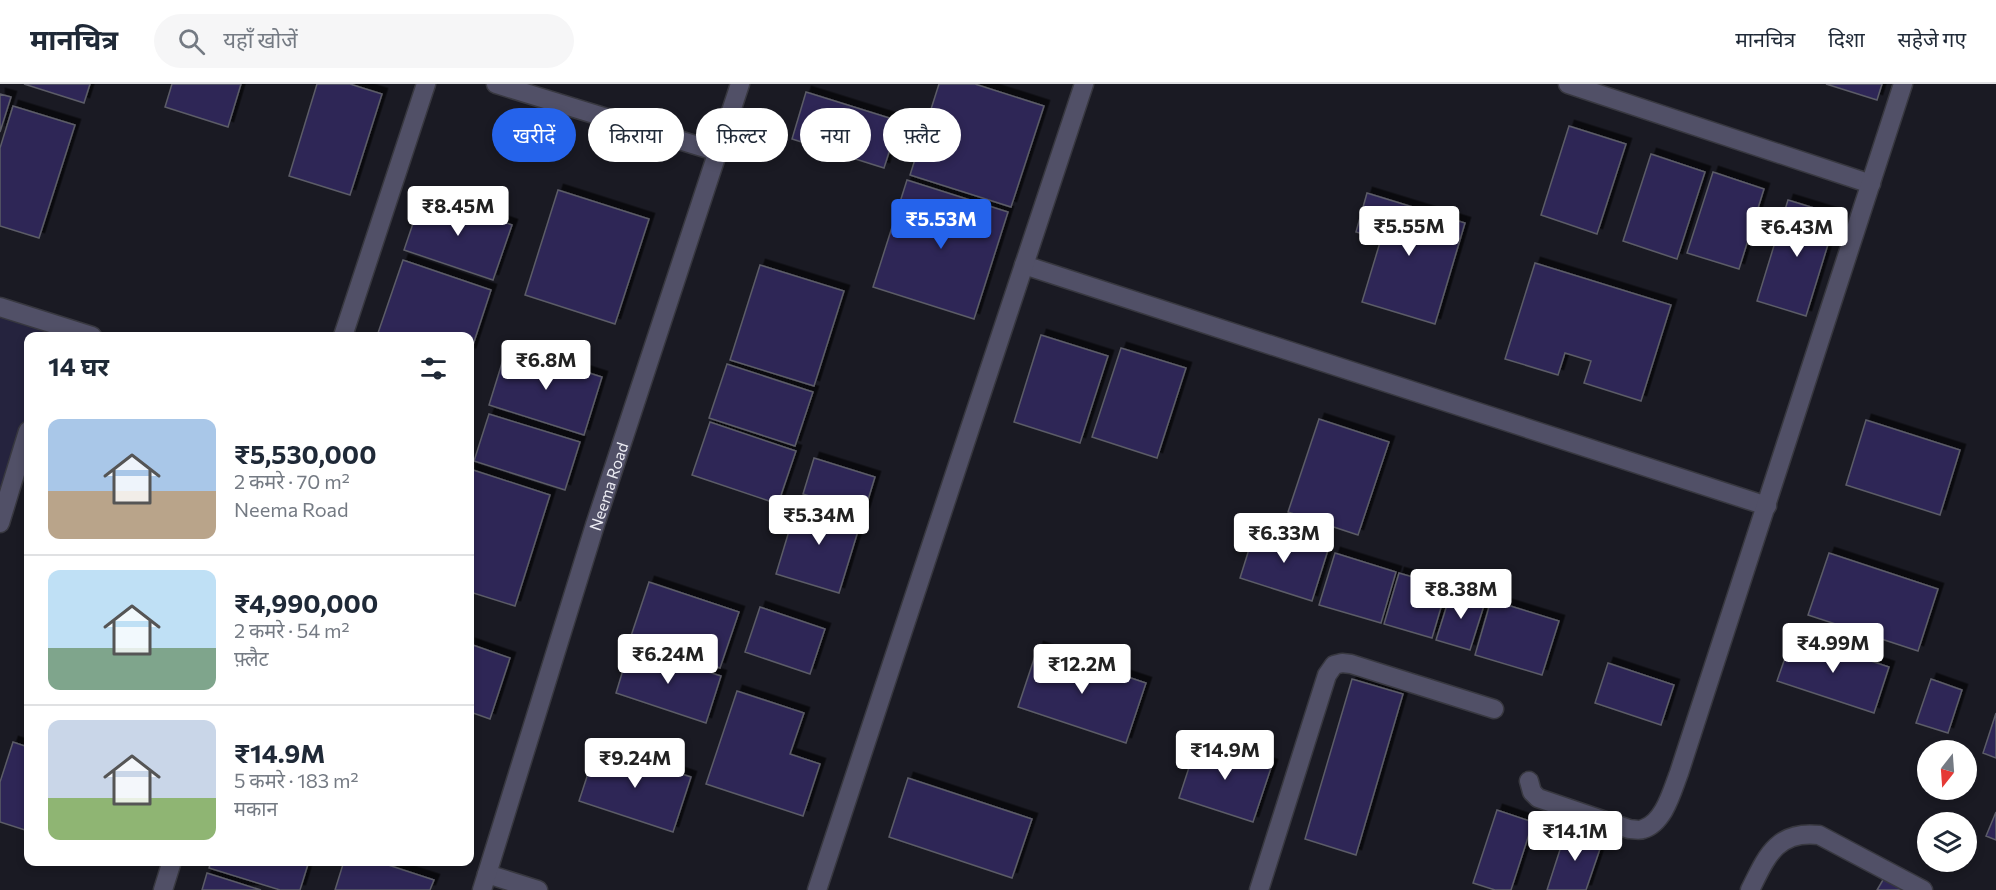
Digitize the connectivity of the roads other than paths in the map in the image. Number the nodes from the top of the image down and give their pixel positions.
1 (426, 84) edge
2 (496, 84) edge
3 (740, 84) edge
4 (1084, 84) edge
5 (1568, 84) edge
6 (1903, 84) edge
7 (732, 108) edge
8 (696, 145) edge
9 (715, 162) edge
10 (1871, 184) junction
11 (1024, 265) junction
12 (0, 307) edge
13 (60, 331) edge
14 (344, 332) edge
15 (24, 444) edge
16 (1767, 506) junction
17 (0, 523) edge
18 (1494, 710) dead end
19 (1529, 782) dead end
20 (170, 866) edge
21 (485, 882) edge
22 (163, 890) edge
23 (538, 890) edge
24 (817, 890) edge
25 (1259, 890) edge
26 (1750, 890) edge
27 (1923, 890) edge

1 - 14 street
2 - 8 street
3 - 7 street, Neema Road
4 - 11 street
5 - 10 street
6 - 10 street
9 - 21 street, Neema Road
10 - 16 street
11 - 16 street
11 - 24 street
12 - 13 street
15 - 17 street
16 - 19 street
18 - 25 street
20 - 22 street
21 - 23 street
26 - 27 street

